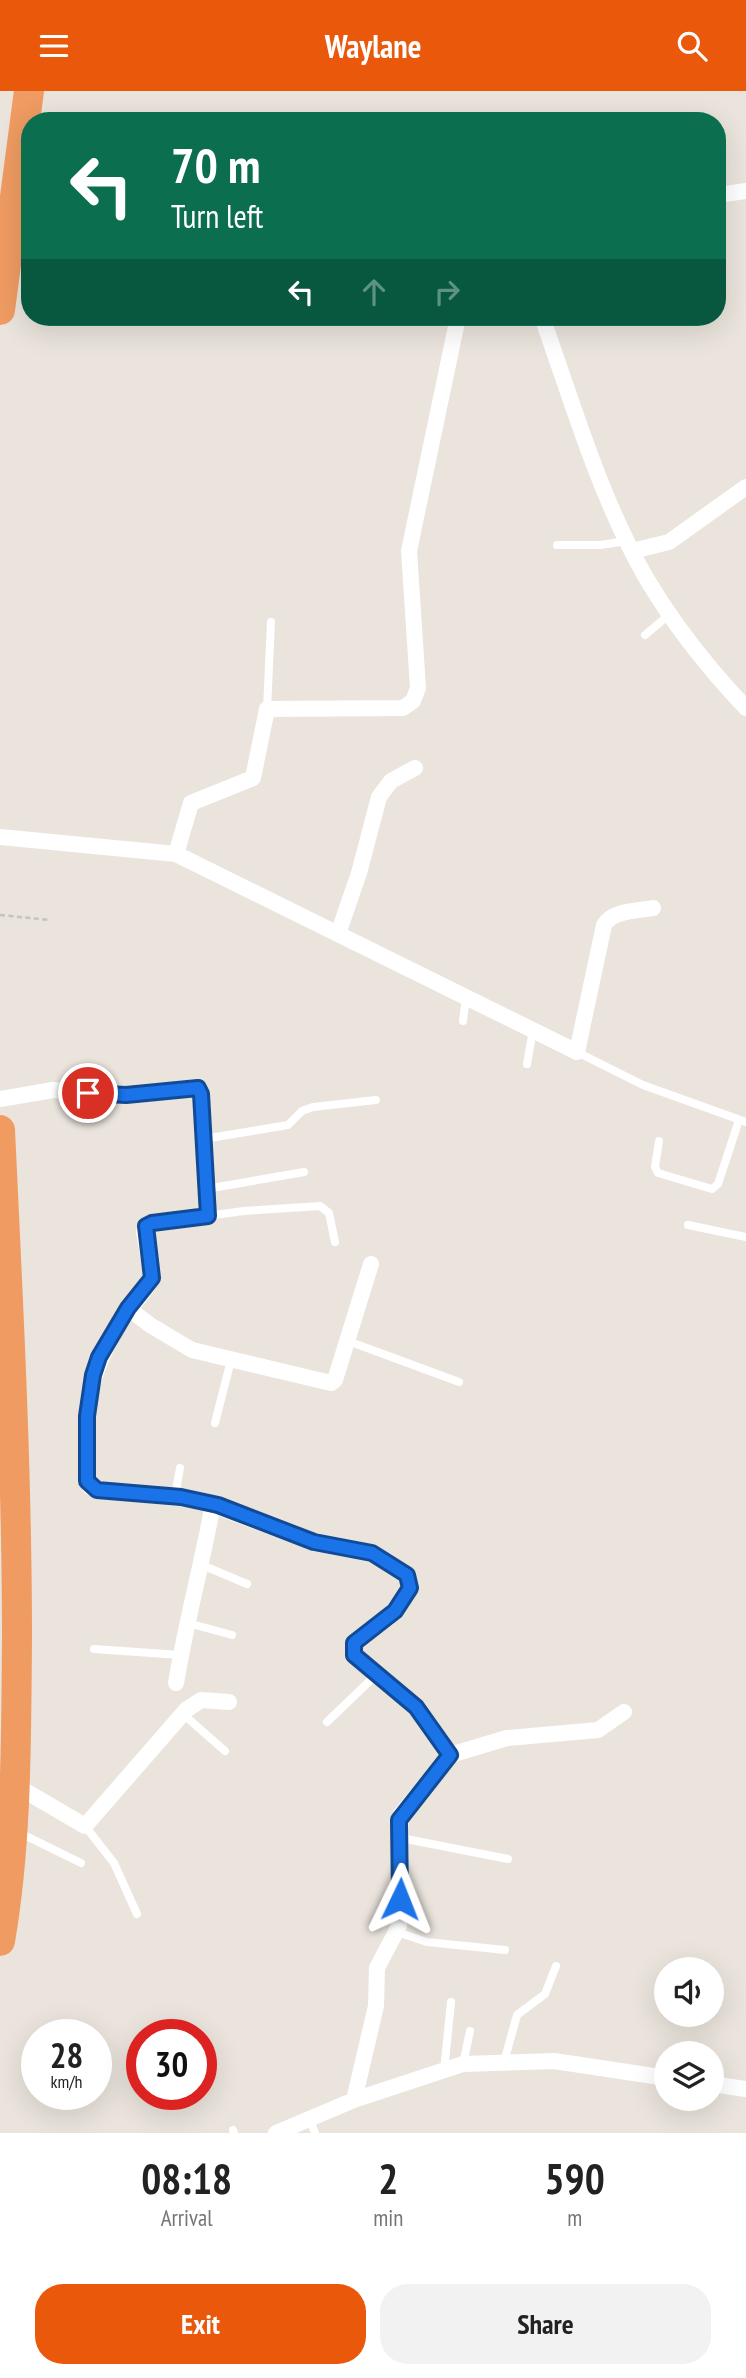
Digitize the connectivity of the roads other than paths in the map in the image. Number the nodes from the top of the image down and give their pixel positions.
1 (29, 91) edge
2 (28, 112) edge
3 (21, 171) edge
4 (746, 191) edge
5 (726, 194) edge
6 (0, 310) edge
7 (456, 326) edge
8 (545, 326) edge
9 (746, 487) edge
10 (557, 545) dead end
11 (630, 546) junction
12 (671, 613) junction
13 (271, 622) dead end
14 (645, 635) dead end
15 (746, 708) edge
16 (267, 709) junction
17 (415, 768) dead end
18 (0, 837) edge
19 (176, 854) junction
20 (653, 908) dead end
21 (338, 934) junction
22 (466, 997) junction
23 (463, 1021) dead end
24 (533, 1030) junction
25 (577, 1052) junction
26 (527, 1064) dead end
27 (0, 1099) edge
28 (376, 1100) dead end
29 (742, 1121) edge
30 (0, 1130) edge
31 (204, 1139) junction
32 (659, 1141) dead end
33 (304, 1172) dead end
34 (206, 1189) junction
35 (208, 1216) junction
36 (688, 1225) dead end
37 (746, 1237) edge
38 (335, 1243) dead end
39 (371, 1264) dead end
40 (128, 1308) junction
41 (348, 1341) junction
42 (5, 1346) edge
43 (231, 1360) junction
44 (459, 1383) dead end
45 (215, 1423) dead end
46 (7, 1441) edge
47 (180, 1468) dead end
48 (176, 1496) junction
49 (213, 1504) junction
50 (202, 1565) junction
51 (247, 1584) dead end
52 (186, 1623) junction
53 (232, 1635) dead end
54 (94, 1649) dead end
55 (180, 1655) junction
56 (377, 1674) junction
57 (176, 1683) dead end
58 (229, 1702) dead end
59 (624, 1712) dead end
60 (183, 1714) junction
61 (327, 1722) dead end
62 (225, 1751) dead end
63 (450, 1755) junction
64 (10, 1793) edge
65 (85, 1826) junction
66 (12, 1829) junction
67 (401, 1838) junction
68 (508, 1859) dead end
69 (81, 1863) dead end
70 (137, 1914) dead end
71 (397, 1932) junction
72 (0, 1941) edge
73 (505, 1950) dead end
74 (556, 1966) dead end
75 (451, 2002) dead end
76 (470, 2031) dead end
77 (503, 2062) junction
78 (463, 2064) junction
79 (444, 2071) junction
80 (654, 2076) edge
81 (724, 2086) edge
82 (746, 2089) edge
83 (354, 2100) junction
84 (312, 2126) edge
85 (276, 2133) edge

1 - 2 highway
3 - 6 highway
4 - 5 street
7 - 16 street
8 - 11 street
9 - 11 street
10 - 11 lane
11 - 12 street
12 - 14 lane
12 - 15 street
13 - 16 lane
16 - 19 street
17 - 21 street
18 - 19 street
19 - 21 street
20 - 25 street
21 - 22 street
22 - 23 lane
22 - 24 street
24 - 25 street
24 - 26 lane
25 - 29 lane
27 - 31 street
28 - 31 lane
29 - 32 lane
30 - 42 highway
31 - 34 street
33 - 34 lane
34 - 35 street
35 - 38 lane
35 - 40 street
36 - 37 lane
39 - 41 street
40 - 43 street
40 - 48 street
41 - 43 street
41 - 44 lane
42 - 46 highway
43 - 45 lane
46 - 64 highway
47 - 48 lane
48 - 49 street
49 - 50 street
49 - 56 street
50 - 51 lane
50 - 52 street
52 - 53 lane
52 - 55 street
54 - 55 lane
55 - 57 street
56 - 61 lane
56 - 63 street
58 - 60 street
59 - 63 street
60 - 62 lane
60 - 65 street
63 - 67 street
64 - 65 street
64 - 66 highway
65 - 70 lane
66 - 69 lane
66 - 72 highway
67 - 68 lane
67 - 71 street
71 - 73 lane
71 - 83 street
74 - 77 lane
75 - 79 lane
76 - 78 lane
77 - 78 street
77 - 80 street
78 - 79 street
79 - 83 street
81 - 82 street
83 - 84 street
84 - 85 street

